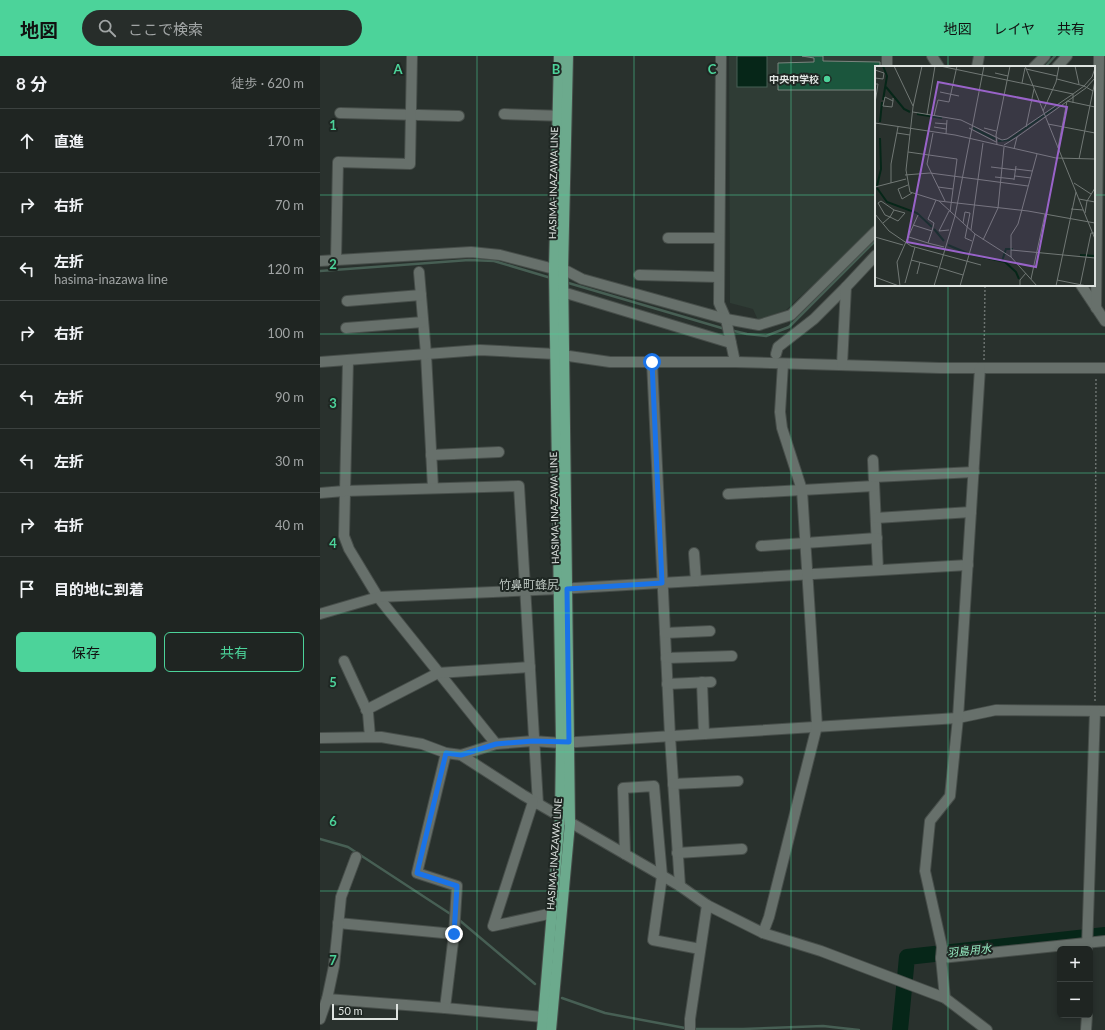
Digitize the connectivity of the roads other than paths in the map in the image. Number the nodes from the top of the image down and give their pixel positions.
1 (412, 56) edge
2 (559, 56) edge
3 (568, 56) edge
4 (721, 56) edge
5 (932, 56) edge
6 (979, 56) edge
7 (1045, 56) edge
8 (1068, 56) edge
9 (1099, 56) edge
10 (939, 66) edge
11 (977, 66) edge
12 (1035, 66) edge
13 (1058, 66) edge
14 (340, 113) dead end
15 (504, 114) dead end
16 (412, 115) junction
17 (459, 116) dead end
18 (563, 116) junction
19 (1099, 179) edge
20 (875, 232) edge
21 (668, 238) dead end
22 (718, 238) junction
23 (875, 256) edge
24 (336, 260) junction
25 (320, 261) edge
26 (419, 272) dead end
27 (639, 275) dead end
28 (718, 277) junction
29 (559, 280) junction
30 (1082, 286) edge
31 (846, 287) junction
32 (421, 295) junction
33 (347, 301) dead end
34 (1096, 308) junction
35 (1105, 321) edge
36 (423, 322) junction
37 (346, 328) dead end
38 (728, 330) junction
39 (426, 354) junction
40 (776, 354) dead end
41 (559, 355) junction
42 (348, 361) junction
43 (320, 362) edge
44 (652, 362) junction
45 (735, 362) junction
46 (782, 364) junction
47 (842, 365) junction
48 (982, 368) junction
49 (1101, 368) edge
50 (499, 452) dead end
51 (431, 455) junction
52 (873, 460) dead end
53 (974, 472) junction
54 (874, 482) junction
55 (433, 488) junction
56 (802, 490) junction
57 (344, 491) junction
58 (320, 493) edge
59 (728, 494) dead end
60 (971, 512) junction
61 (876, 518) junction
62 (877, 538) junction
63 (806, 543) junction
64 (761, 546) dead end
65 (694, 553) dead end
66 (968, 565) junction
67 (878, 570) junction
68 (807, 574) junction
69 (696, 581) junction
70 (662, 583) junction
71 (562, 589) junction
72 (525, 590) junction
73 (378, 597) junction
74 (320, 614) edge
75 (710, 631) dead end
76 (665, 633) junction
77 (732, 656) dead end
78 (666, 658) junction
79 (344, 661) dead end
80 (530, 667) junction
81 (438, 673) junction
82 (667, 684) junction
83 (366, 710) junction
84 (1100, 711) edge
85 (958, 718) junction
86 (817, 726) junction
87 (704, 734) junction
88 (670, 736) junction
89 (370, 737) junction
90 (320, 738) edge
91 (533, 741) junction
92 (565, 743) junction
93 (496, 744) junction
94 (446, 753) junction
95 (461, 755) junction
96 (738, 781) dead end
97 (673, 784) junction
98 (536, 803) junction
99 (560, 817) junction
100 (570, 823) junction
101 (742, 849) dead end
102 (677, 853) junction
103 (625, 854) junction
104 (356, 857) dead end
105 (662, 876) junction
106 (680, 886) junction
107 (707, 905) junction
108 (553, 913) junction
109 (338, 924) junction
110 (763, 933) junction
111 (454, 934) junction
112 (1105, 941) edge
113 (1087, 945) edge
114 (700, 949) junction
115 (942, 954) junction
116 (945, 998) junction
117 (327, 999) junction
118 (446, 1008) junction
119 (543, 1017) junction
120 (1087, 1018) edge
121 (320, 1019) edge
122 (542, 1030) edge
123 (551, 1030) edge
124 (690, 1030) edge
125 (987, 1030) edge
126 (1086, 1030) edge

1 - 16 street
2 - 18 main road, HASIMA-INAZAWA LINE
3 - 18 main road, HASIMA-INAZAWA LINE
4 - 22 street
5 - 10 street
6 - 11 street
7 - 12 street
8 - 13 street
9 - 19 street
14 - 16 street
15 - 18 street
16 - 17 street
16 - 24 street
18 - 29 main road, HASIMA-INAZAWA LINE
19 - 34 street
20 - 38 street
21 - 22 street
22 - 28 street
23 - 31 street
24 - 25 street
24 - 29 street
26 - 32 street
27 - 28 street
28 - 38 street
29 - 38 street
29 - 38 street
29 - 41 main road, HASIMA-INAZAWA LINE
30 - 34 street
31 - 40 street
31 - 47 street
32 - 33 street
32 - 36 street
34 - 35 street
36 - 37 street
36 - 39 street
38 - 45 street
39 - 41 street
39 - 42 street
39 - 51 street
41 - 44 street
41 - 71 main road, HASIMA-INAZAWA LINE
42 - 43 street
42 - 57 street
44 - 45 street
44 - 70 street
45 - 46 street
46 - 47 street
46 - 56 street
47 - 48 street
48 - 49 street
48 - 53 street
50 - 51 street
51 - 55 street
52 - 54 street
53 - 54 street
53 - 60 street
54 - 56 street
54 - 61 street
55 - 57 street
55 - 72 street
56 - 59 street
56 - 63 street
57 - 58 street
57 - 73 street
60 - 61 street
60 - 66 street
61 - 62 street
62 - 63 street
62 - 67 street
63 - 64 street
63 - 68 street
65 - 69 street
66 - 67 street
66 - 85 street
67 - 68 street
68 - 69 street
68 - 86 street
69 - 70 street
70 - 71 street
70 - 76 street
71 - 72 street
71 - 92 main road, HASIMA-INAZAWA LINE
72 - 73 street
72 - 80 street
73 - 74 street
73 - 81 street
75 - 76 street
76 - 78 street
77 - 78 street
78 - 82 street
79 - 83 street
80 - 81 street
80 - 91 street
81 - 83 street
81 - 93 street
82 - 87 street
82 - 88 street
83 - 89 street
84 - 85 street
84 - 113 street
85 - 86 street
85 - 115 street
86 - 87 street
86 - 110 street
87 - 88 street
88 - 92 street
88 - 97 street
89 - 90 street
89 - 94 street
91 - 92 street
91 - 93 street
91 - 98 street
92 - 99 main road, HASIMA-INAZAWA LINE
92 - 100 main road, HASIMA-INAZAWA LINE
93 - 95 street
94 - 95 street
94 - 111 street
95 - 98 street
96 - 97 street
97 - 102 street
98 - 99 street
98 - 108 street
99 - 100 street
99 - 108 main road, HASIMA-INAZAWA LINE
100 - 103 street
100 - 123 main road, HASIMA-INAZAWA LINE
101 - 102 street
102 - 106 street
103 - 105 street
103 - 105 street
104 - 109 street
105 - 106 street
105 - 114 street
106 - 107 street
107 - 110 street
107 - 114 street
108 - 119 main road, HASIMA-INAZAWA LINE
109 - 111 street
109 - 117 street
110 - 116 street
111 - 118 street
112 - 113 street
113 - 115 street
114 - 124 street
115 - 116 street
116 - 125 street
117 - 118 street
117 - 121 street
118 - 119 street
119 - 122 main road, HASIMA-INAZAWA LINE
120 - 126 street

